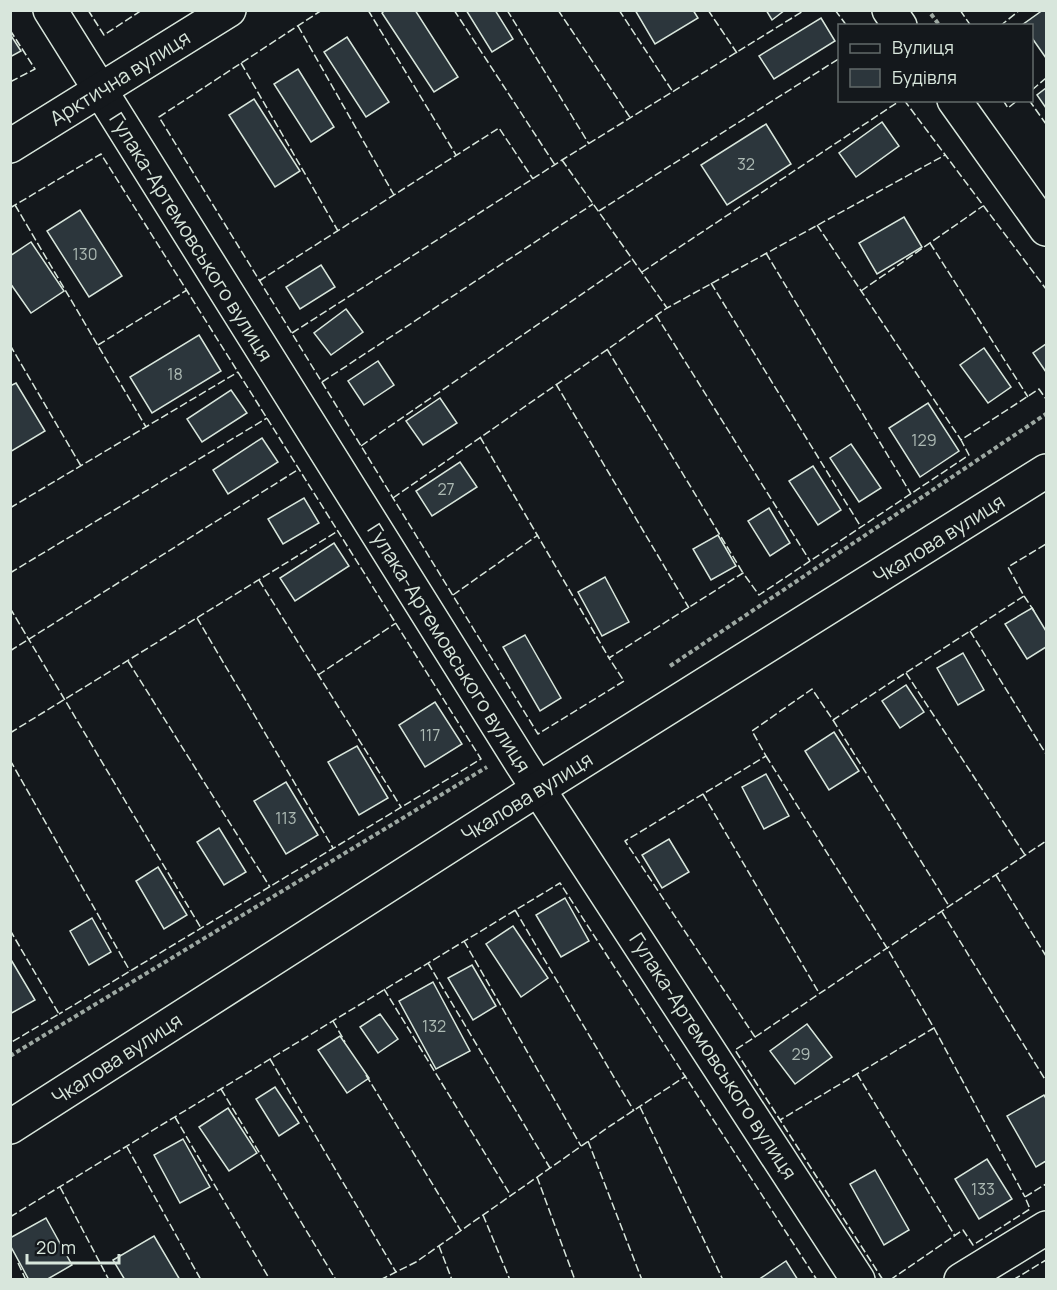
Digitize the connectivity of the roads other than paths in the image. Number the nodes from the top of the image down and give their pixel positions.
1 (50, 10) edge
2 (229, 10) edge
3 (889, 10) edge
4 (899, 24) edge
5 (99, 91) junction
6 (955, 102) edge
7 (10, 146) edge
8 (1047, 229) edge
9 (1047, 471) edge
10 (538, 789) junction
11 (10, 1127) edge
12 (1047, 1228) edge
13 (858, 1280) edge
14 (961, 1280) edge

1 - 5 street, Гулака-Артемовського вулиця
2 - 5 street, Арктична вулиця
3 - 4 street
5 - 7 street, Арктична вулиця
5 - 10 street, Гулака-Артемовського вулиця
6 - 8 street
9 - 10 street, Чкалова вулиця
10 - 11 street, Чкалова вулиця
10 - 13 street, Гулака-Артемовського вулиця
12 - 14 street

